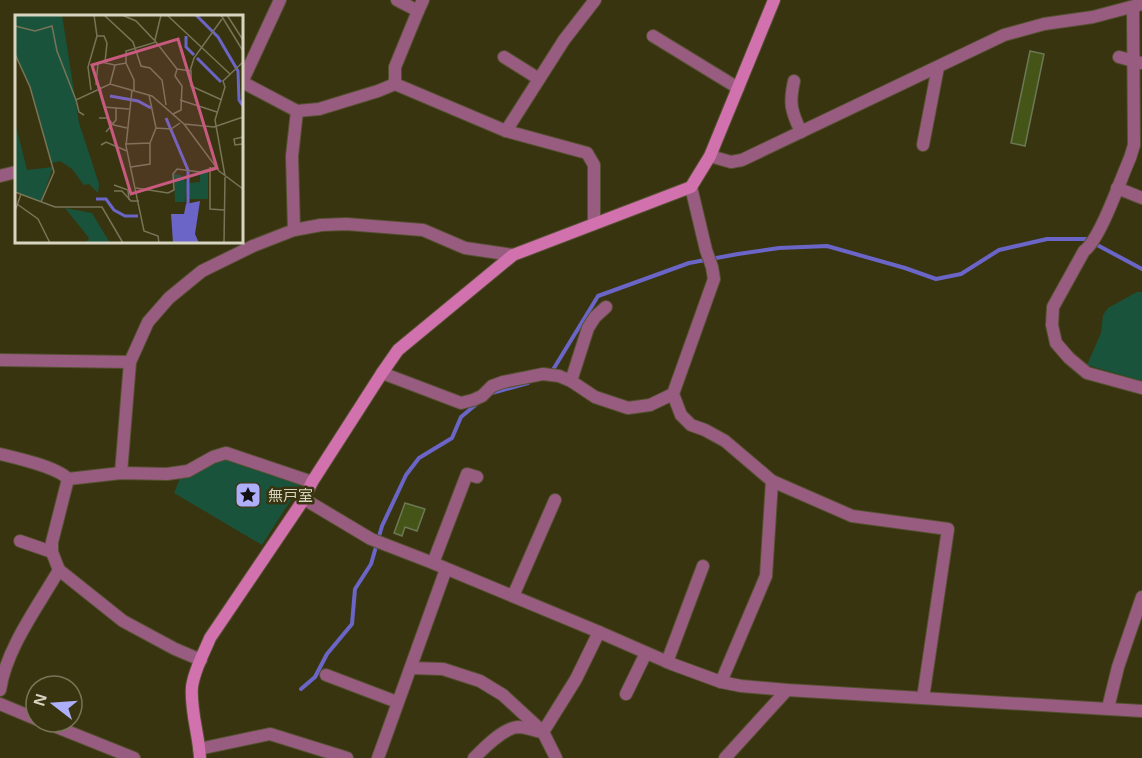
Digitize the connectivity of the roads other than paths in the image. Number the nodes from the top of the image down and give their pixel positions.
1 (280, 0) edge
2 (397, 0) edge
3 (595, 0) edge
4 (774, 0) edge
5 (421, 5) edge
6 (1137, 5) edge
7 (653, 36) dead end
8 (504, 57) dead end
9 (1119, 57) dead end
10 (1138, 63) edge
11 (938, 67) junction
12 (539, 79) junction
13 (243, 80) edge
14 (794, 81) dead end
15 (243, 83) edge
16 (395, 84) junction
17 (738, 88) junction
18 (297, 111) junction
19 (506, 131) junction
20 (801, 132) junction
21 (923, 145) dead end
22 (710, 156) junction
23 (15, 172) edge
24 (0, 176) edge
25 (691, 188) junction
26 (1117, 188) junction
27 (1142, 198) edge
28 (594, 223) junction
29 (294, 230) junction
30 (513, 255) junction
31 (606, 308) dead end
32 (0, 360) edge
33 (129, 362) junction
34 (382, 373) junction
35 (571, 381) junction
36 (1142, 388) edge
37 (673, 394) junction
38 (0, 453) edge
39 (121, 472) junction
40 (477, 477) dead end
41 (68, 479) junction
42 (772, 481) junction
43 (312, 482) junction
44 (304, 499) junction
45 (555, 500) dead end
46 (20, 541) dead end
47 (52, 552) junction
48 (433, 563) junction
49 (703, 566) dead end
50 (446, 569) junction
51 (59, 570) junction
52 (513, 596) junction
53 (1142, 597) edge
54 (599, 632) junction
55 (0, 642) edge
56 (13, 648) junction
57 (646, 653) junction
58 (201, 660) junction
59 (667, 662) junction
60 (411, 668) junction
61 (326, 675) dead end
62 (721, 682) junction
63 (0, 690) edge
64 (787, 690) junction
65 (626, 694) dead end
66 (923, 698) junction
67 (398, 702) junction
68 (0, 704) edge
69 (1108, 708) junction
70 (1142, 711) edge
71 (24, 714) edge
72 (543, 732) junction
73 (74, 734) edge
74 (200, 753) edge
75 (134, 758) edge
76 (347, 758) edge
77 (378, 758) edge
78 (474, 758) edge
79 (556, 758) edge
80 (725, 758) edge

1 - 13 street
2 - 5 street
3 - 12 street
4 - 17 street
5 - 16 street
6 - 10 street
6 - 11 street
7 - 17 street
8 - 12 street
9 - 10 street
10 - 26 street
11 - 20 street
11 - 21 street
12 - 19 street
14 - 20 street
15 - 18 street
16 - 18 street
16 - 19 street
17 - 22 street
18 - 29 street
19 - 28 street
20 - 22 street
22 - 25 street
23 - 24 street
25 - 28 street
25 - 37 street
26 - 27 street
26 - 36 street
28 - 30 street
29 - 30 street
29 - 33 street
30 - 34 street
31 - 35 street
32 - 33 street
33 - 39 street
34 - 35 street
34 - 43 street
35 - 37 street
37 - 42 street
38 - 41 street
39 - 41 street
39 - 43 street
40 - 48 street
41 - 47 street
42 - 62 street
42 - 66 street
43 - 44 street
44 - 48 street
44 - 58 street
45 - 52 street
46 - 47 street
47 - 51 street
48 - 50 street
49 - 59 street
50 - 52 street
50 - 60 street
51 - 56 street
51 - 58 street
52 - 54 street
53 - 69 street
54 - 57 street
54 - 72 street
55 - 56 street
56 - 63 street
57 - 59 street
57 - 65 street
58 - 74 street
59 - 62 street
60 - 67 street
60 - 72 street
61 - 67 street
62 - 64 street
64 - 66 street
64 - 80 street
66 - 69 street
67 - 77 street
68 - 71 street
69 - 70 street
72 - 78 street
72 - 79 street
73 - 75 street
74 - 76 street

